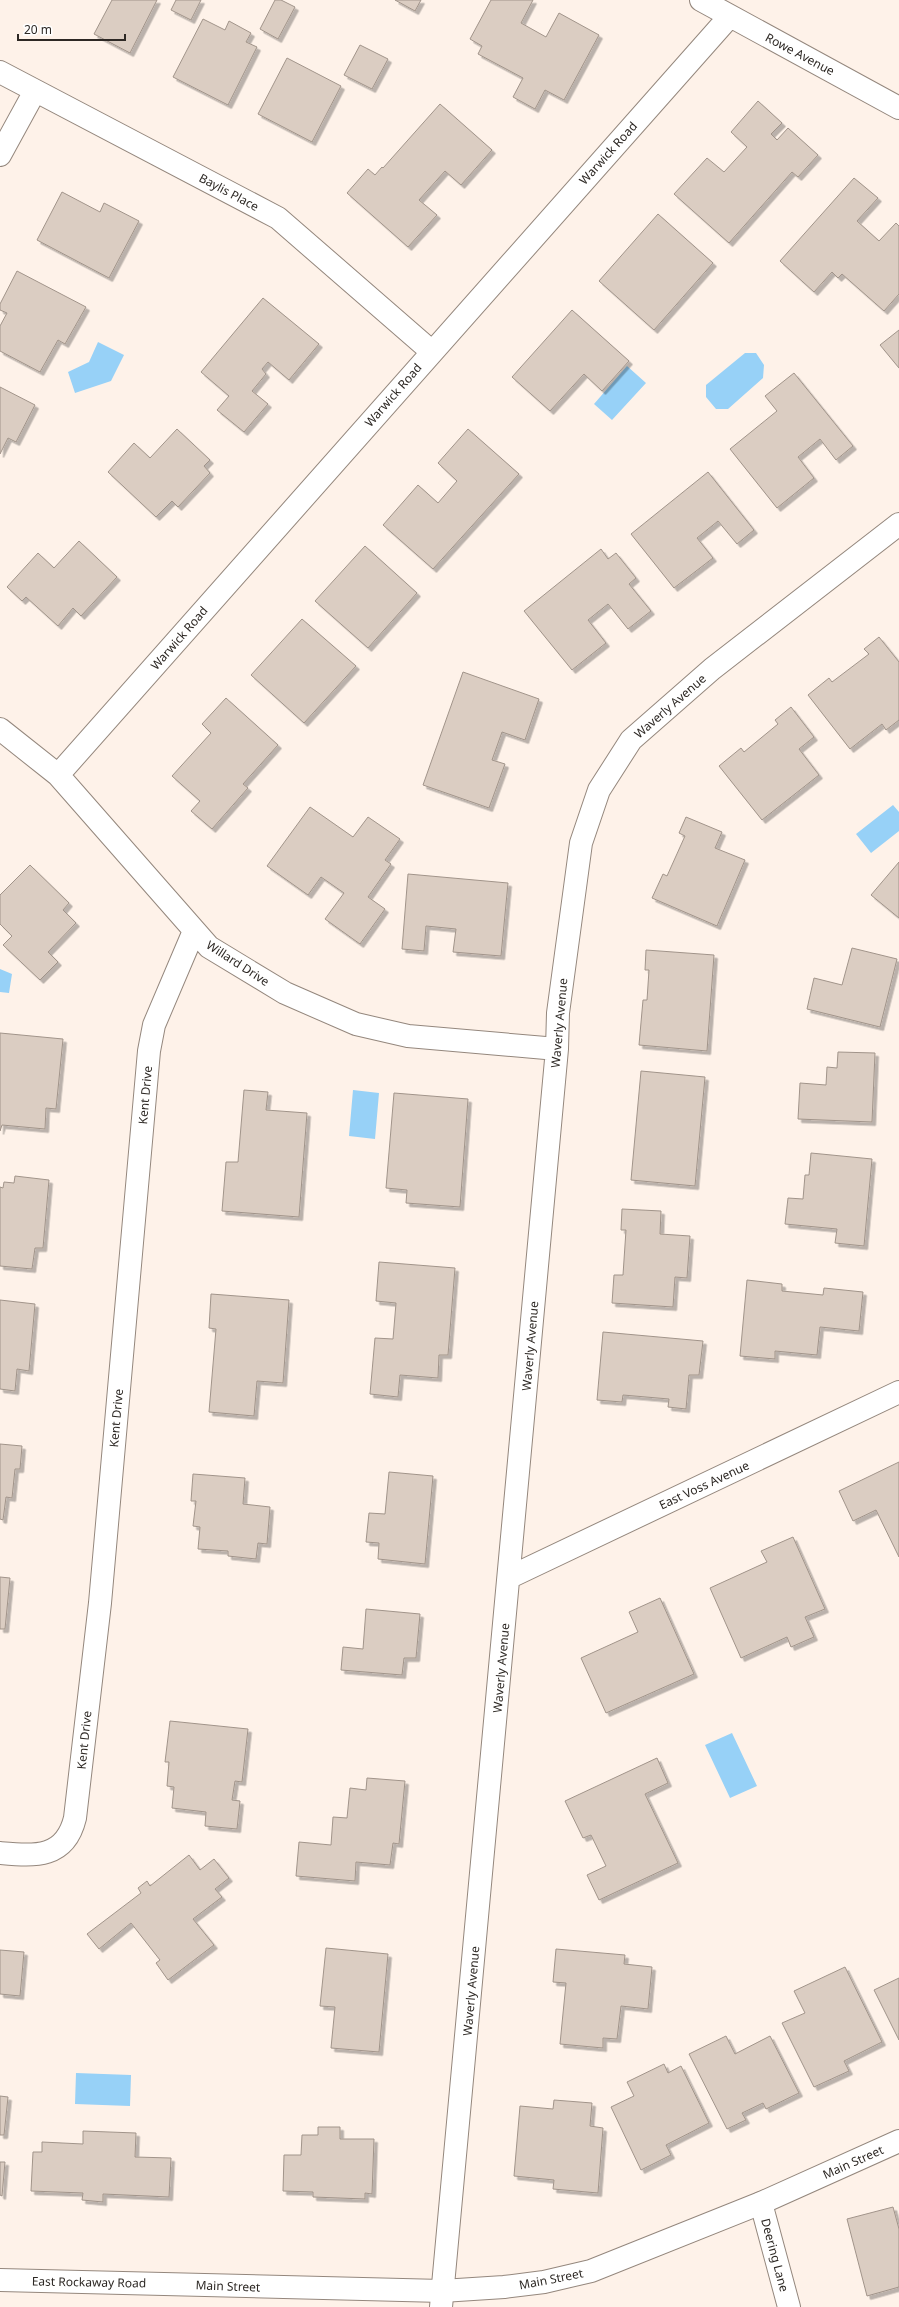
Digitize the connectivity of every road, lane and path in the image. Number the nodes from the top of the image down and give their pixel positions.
1 (701, 0) edge
2 (730, 16) junction
3 (0, 72) edge
4 (35, 91) junction
5 (899, 108) edge
6 (0, 155) edge
7 (431, 351) junction
8 (899, 524) edge
9 (0, 729) edge
10 (58, 775) junction
11 (194, 931) junction
12 (557, 1049) junction
13 (899, 1392) edge
14 (510, 1577) junction
15 (0, 1853) edge
16 (899, 2141) edge
17 (761, 2203) junction
18 (0, 2280) edge
19 (178, 2284) joint
20 (441, 2299) edge
21 (789, 2307) edge

1 - 2 street, Rowe Avenue
2 - 5 street, Rowe Avenue
2 - 7 street, Warwick Road
3 - 4 street, Baylis Place
4 - 6 street
4 - 7 street, Baylis Place
7 - 10 street, Warwick Road
8 - 12 street, Waverly Avenue
9 - 10 street, Willard Drive
10 - 11 street, Willard Drive
11 - 12 street, Willard Drive
11 - 15 street, Kent Drive
12 - 14 street, Waverly Avenue
13 - 14 street, East Voss Avenue
14 - 20 street, Waverly Avenue
16 - 17 street, Main Street
17 - 20 street, Main Street
17 - 21 street, Deering Lane
18 - 19 street, East Rockaway Road
19 - 20 street, Main Street

